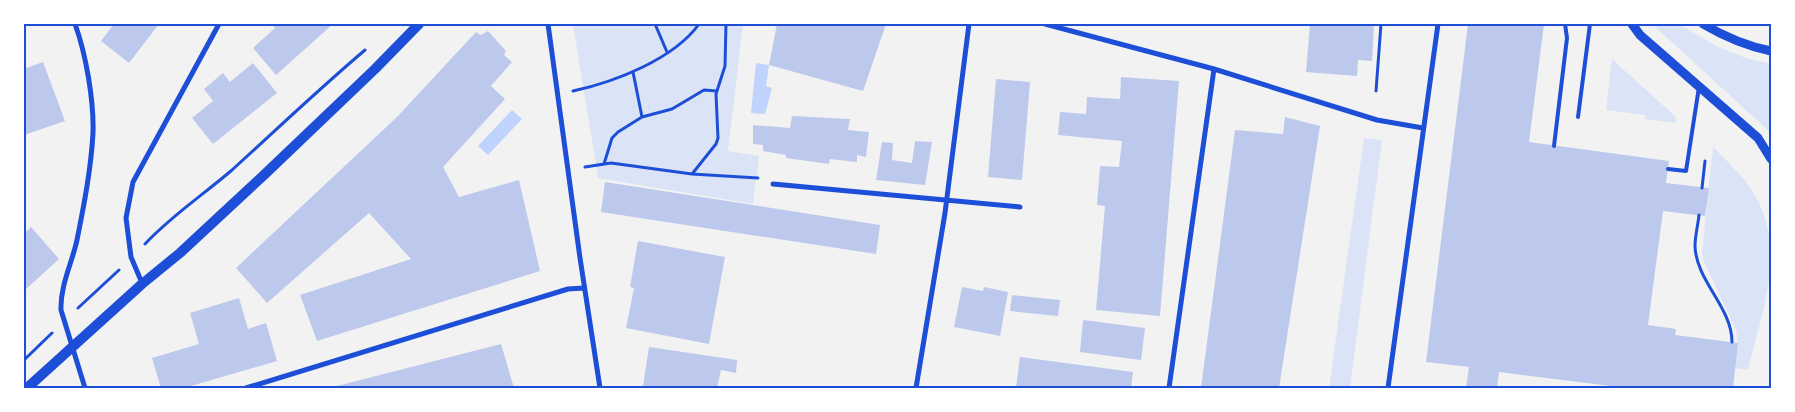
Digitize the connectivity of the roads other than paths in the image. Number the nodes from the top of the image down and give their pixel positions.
1 (75, 24) edge
2 (219, 24) edge
3 (419, 24) edge
4 (548, 24) edge
5 (969, 24) edge
6 (1045, 24) edge
7 (1438, 24) edge
8 (1565, 24) edge
9 (1590, 24) edge
10 (1632, 24) edge
11 (1703, 24) edge
12 (1771, 51) edge
13 (1214, 69) junction
14 (1700, 87) junction
15 (1578, 117) dead end
16 (1423, 128) junction
17 (1554, 146) dead end
18 (1771, 159) edge
19 (1668, 169) dead end
20 (773, 184) dead end
21 (946, 199) junction
22 (1020, 207) dead end
23 (142, 284) junction
24 (584, 288) junction
25 (72, 347) junction
26 (27, 388) edge
27 (85, 388) edge
28 (246, 388) edge
29 (600, 388) edge
30 (916, 388) edge
31 (1169, 388) edge
32 (1388, 388) edge

1 - 25 street
2 - 23 street
3 - 23 main road
4 - 24 street
5 - 21 street
6 - 13 street
7 - 16 street
8 - 17 lane
9 - 15 lane
10 - 14 street
11 - 12 street
13 - 16 street
13 - 31 street
14 - 18 street
14 - 19 lane
16 - 32 street
20 - 21 street
21 - 22 street
21 - 30 street
23 - 25 main road
24 - 28 street
24 - 29 street
25 - 26 main road
25 - 27 street

